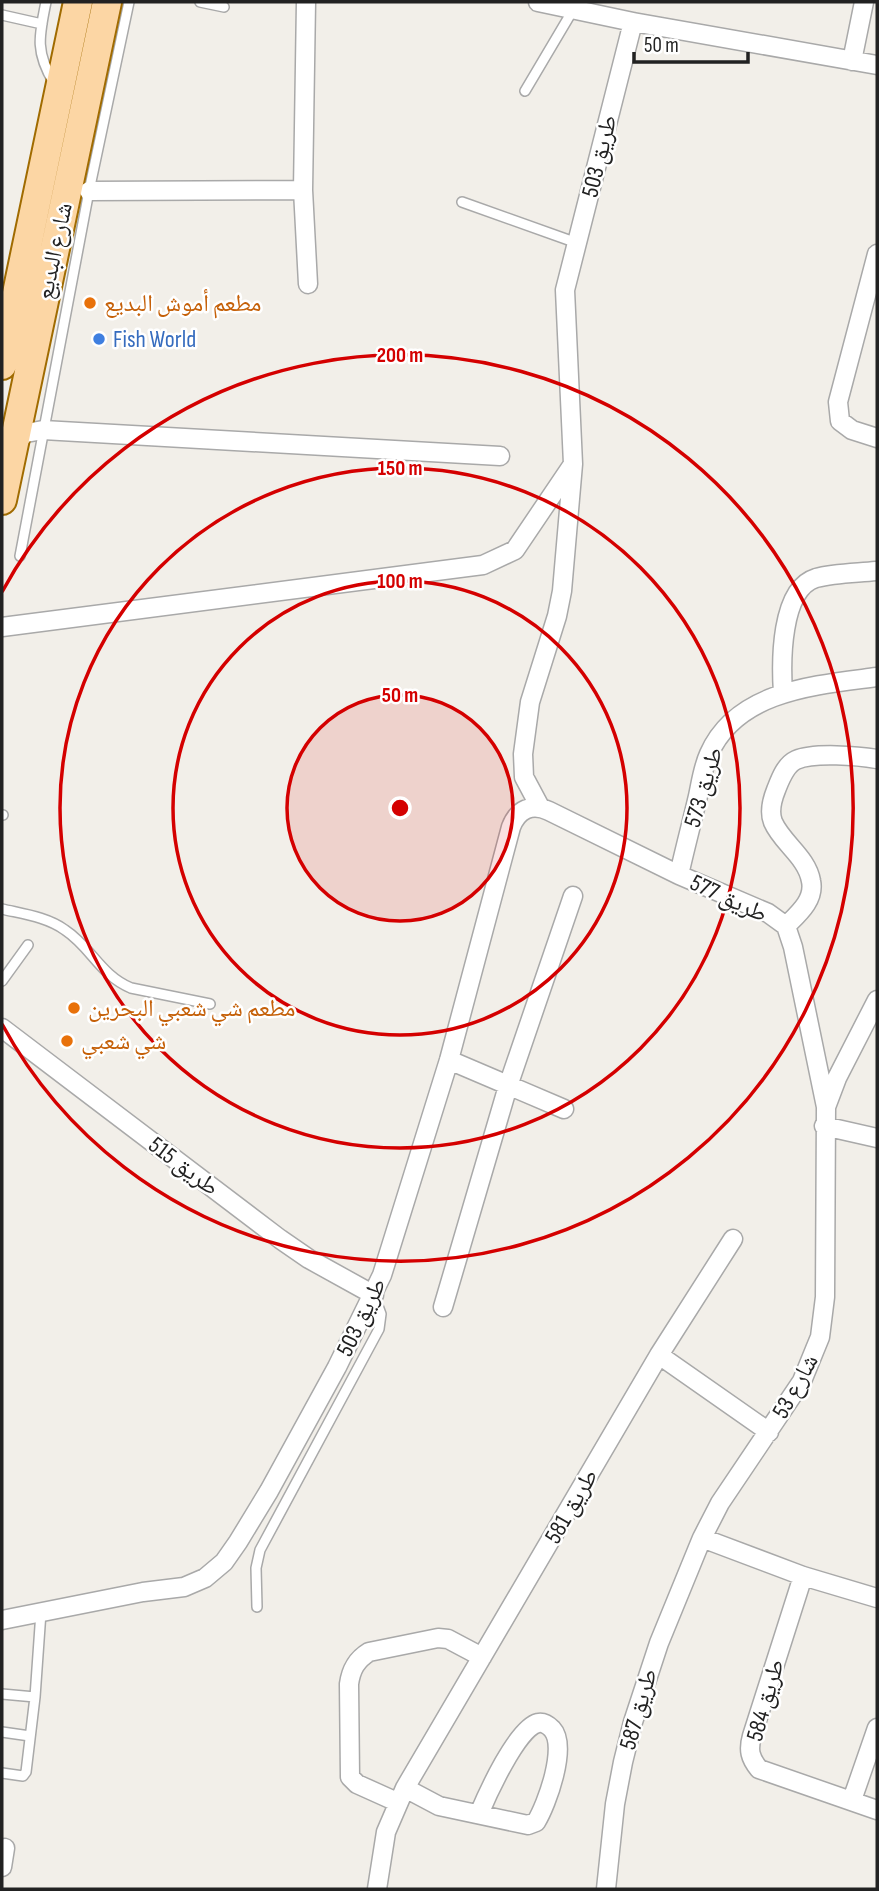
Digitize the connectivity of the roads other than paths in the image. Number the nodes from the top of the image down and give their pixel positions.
1 (46, 2) edge
2 (78, 2) edge
3 (107, 2) edge
4 (129, 2) edge
5 (200, 2) edge
6 (306, 2) edge
7 (538, 2) edge
8 (864, 2) edge
9 (224, 7) dead end
10 (573, 10) junction
11 (2, 15) edge
12 (633, 22) junction
13 (42, 24) junction
14 (852, 61) junction
15 (877, 65) edge
16 (59, 91) junction
17 (525, 91) dead end
18 (303, 190) junction
19 (89, 191) junction
20 (462, 202) dead end
21 (576, 243) junction
22 (877, 254) edge
23 (308, 284) dead end
24 (7, 313) edge
25 (3, 352) edge
26 (19, 413) junction
27 (43, 430) junction
28 (877, 438) edge
29 (13, 443) junction
30 (500, 456) dead end
31 (573, 464) junction
32 (2, 500) edge
33 (19, 556) dead end
34 (876, 571) edge
35 (2, 627) edge
36 (877, 677) edge
37 (783, 693) junction
38 (877, 759) edge
39 (540, 807) junction
40 (679, 875) junction
41 (573, 896) dead end
42 (2, 909) edge
43 (786, 926) junction
44 (28, 945) dead end
45 (2, 981) edge
46 (877, 1000) edge
47 (210, 1004) dead end
48 (2, 1028) edge
49 (449, 1060) junction
50 (508, 1086) junction
51 (826, 1107) junction
52 (564, 1109) dead end
53 (824, 1126) junction
54 (877, 1138) edge
55 (733, 1239) dead end
56 (374, 1294) junction
57 (443, 1307) dead end
58 (659, 1355) junction
59 (769, 1432) junction
60 (702, 1538) junction
61 (803, 1576) junction
62 (877, 1598) edge
63 (257, 1607) dead end
64 (41, 1612) junction
65 (2, 1620) edge
66 (482, 1657) junction
67 (2, 1694) edge
68 (35, 1697) junction
69 (877, 1728) edge
70 (2, 1732) edge
71 (30, 1736) junction
72 (2, 1773) edge
73 (401, 1795) junction
74 (852, 1800) junction
75 (877, 1810) edge
76 (479, 1814) junction
77 (5, 1847) dead end
78 (2, 1867) edge
79 (377, 1889) edge
80 (606, 1889) edge

1 - 13 lane
2 - 16 main road, شارع البديع
3 - 26 main road, شارع البديع
4 - 19 lane
5 - 9 lane
6 - 18 street
7 - 10 street
8 - 14 street
10 - 12 street
10 - 17 lane
11 - 13 lane
12 - 14 street
12 - 21 street, طريق 503
13 - 16 lane
14 - 15 street
16 - 24 main road, شارع البديع
18 - 19 street
18 - 23 street
19 - 27 lane
20 - 21 lane
21 - 31 street, طريق 503
22 - 28 street
24 - 25 main road, شارع البديع
26 - 27 street
26 - 29 main road, شارع البديع
27 - 29 street
27 - 30 street
27 - 33 lane
29 - 32 main road, شارع البديع
31 - 35 street
31 - 39 street, طريق 503
34 - 37 street
36 - 37 street, طريق 573
37 - 40 street, طريق 573
38 - 43 street
39 - 40 street, طريق 577
39 - 49 street, طريق 503
40 - 43 street, طريق 577
41 - 50 street
42 - 47 lane
43 - 51 street, طريق 577
44 - 45 lane
46 - 51 street, شارع 53
48 - 56 street, طريق 515
49 - 50 street
49 - 56 street, طريق 503
50 - 52 street
50 - 57 street
51 - 53 street, شارع 53
53 - 54 street
53 - 59 street, شارع 53
55 - 58 street, طريق 581
56 - 63 lane
56 - 64 street, طريق 503
58 - 59 street
58 - 66 street, طريق 581
59 - 60 street, شارع 53
60 - 61 street
60 - 80 street, طريق 587
61 - 62 street
61 - 74 street, طريق 584
64 - 65 street, طريق 503
64 - 68 lane
66 - 73 street, طريق 581
66 - 73 street
67 - 68 lane
68 - 71 lane
69 - 74 street
70 - 71 lane
71 - 72 lane
73 - 76 street
73 - 79 street, طريق 581
74 - 75 street, طريق 584
76 - 76 street
77 - 78 street

